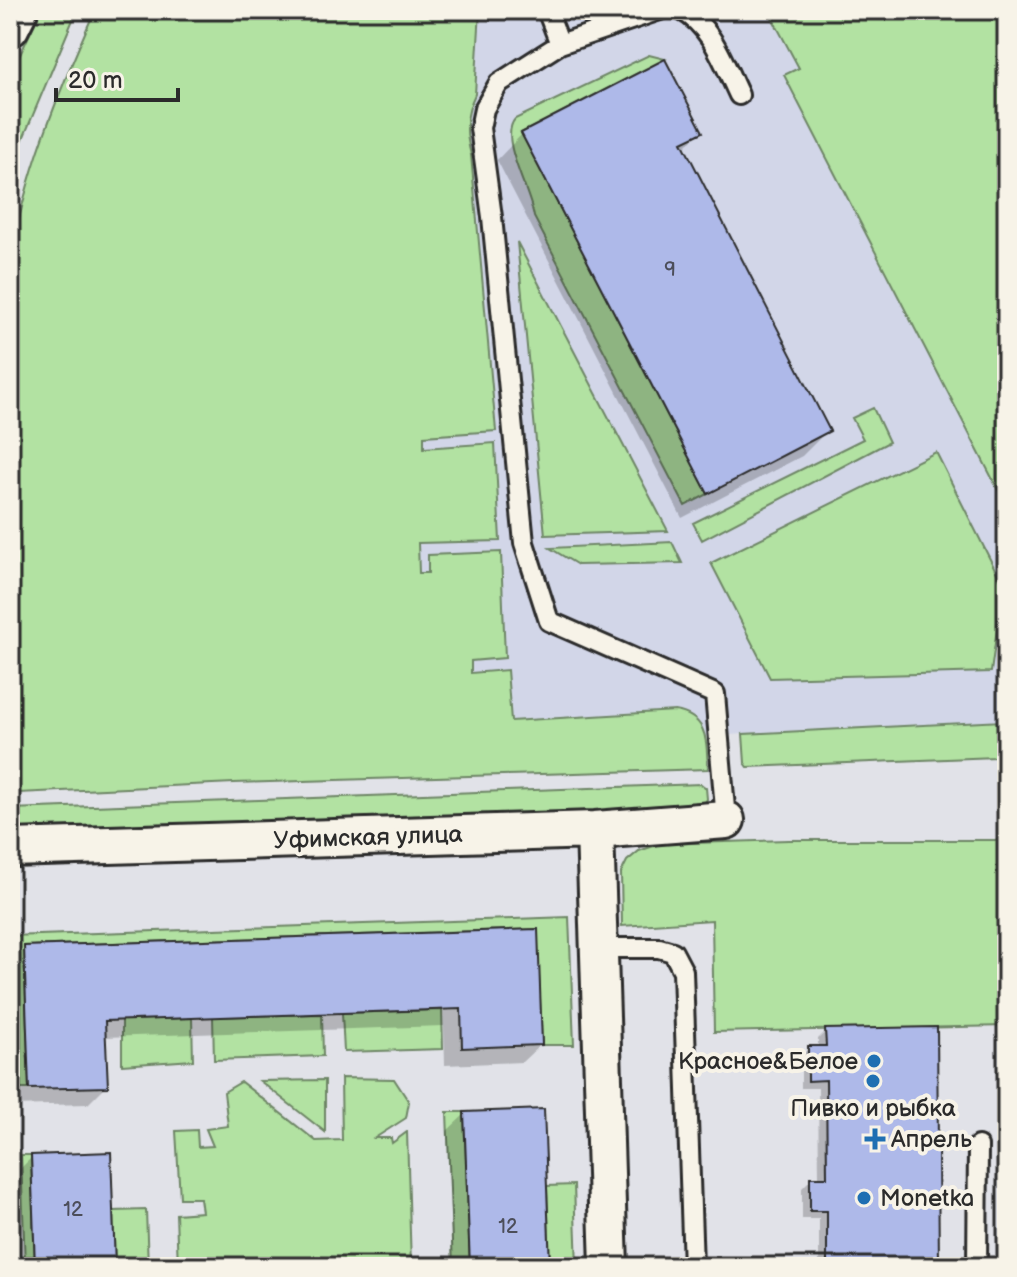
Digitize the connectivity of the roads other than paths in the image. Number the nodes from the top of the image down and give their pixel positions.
1 (19, 10) edge
2 (547, 10) edge
3 (660, 10) edge
4 (681, 10) edge
5 (10, 28) edge
6 (560, 44) junction
7 (739, 95) dead end
8 (726, 820) joint
9 (595, 830) junction
10 (10, 848) edge
11 (597, 948) junction
12 (978, 1146) dead end
13 (609, 1267) edge
14 (693, 1267) edge
15 (977, 1267) edge

1 - 5 street
2 - 6 lane
3 - 6 lane
4 - 7 lane
6 - 8 lane
8 - 9 street, Уфимская улица
9 - 10 street, Уфимская улица
9 - 11 street
11 - 13 street
11 - 14 lane
12 - 15 lane

